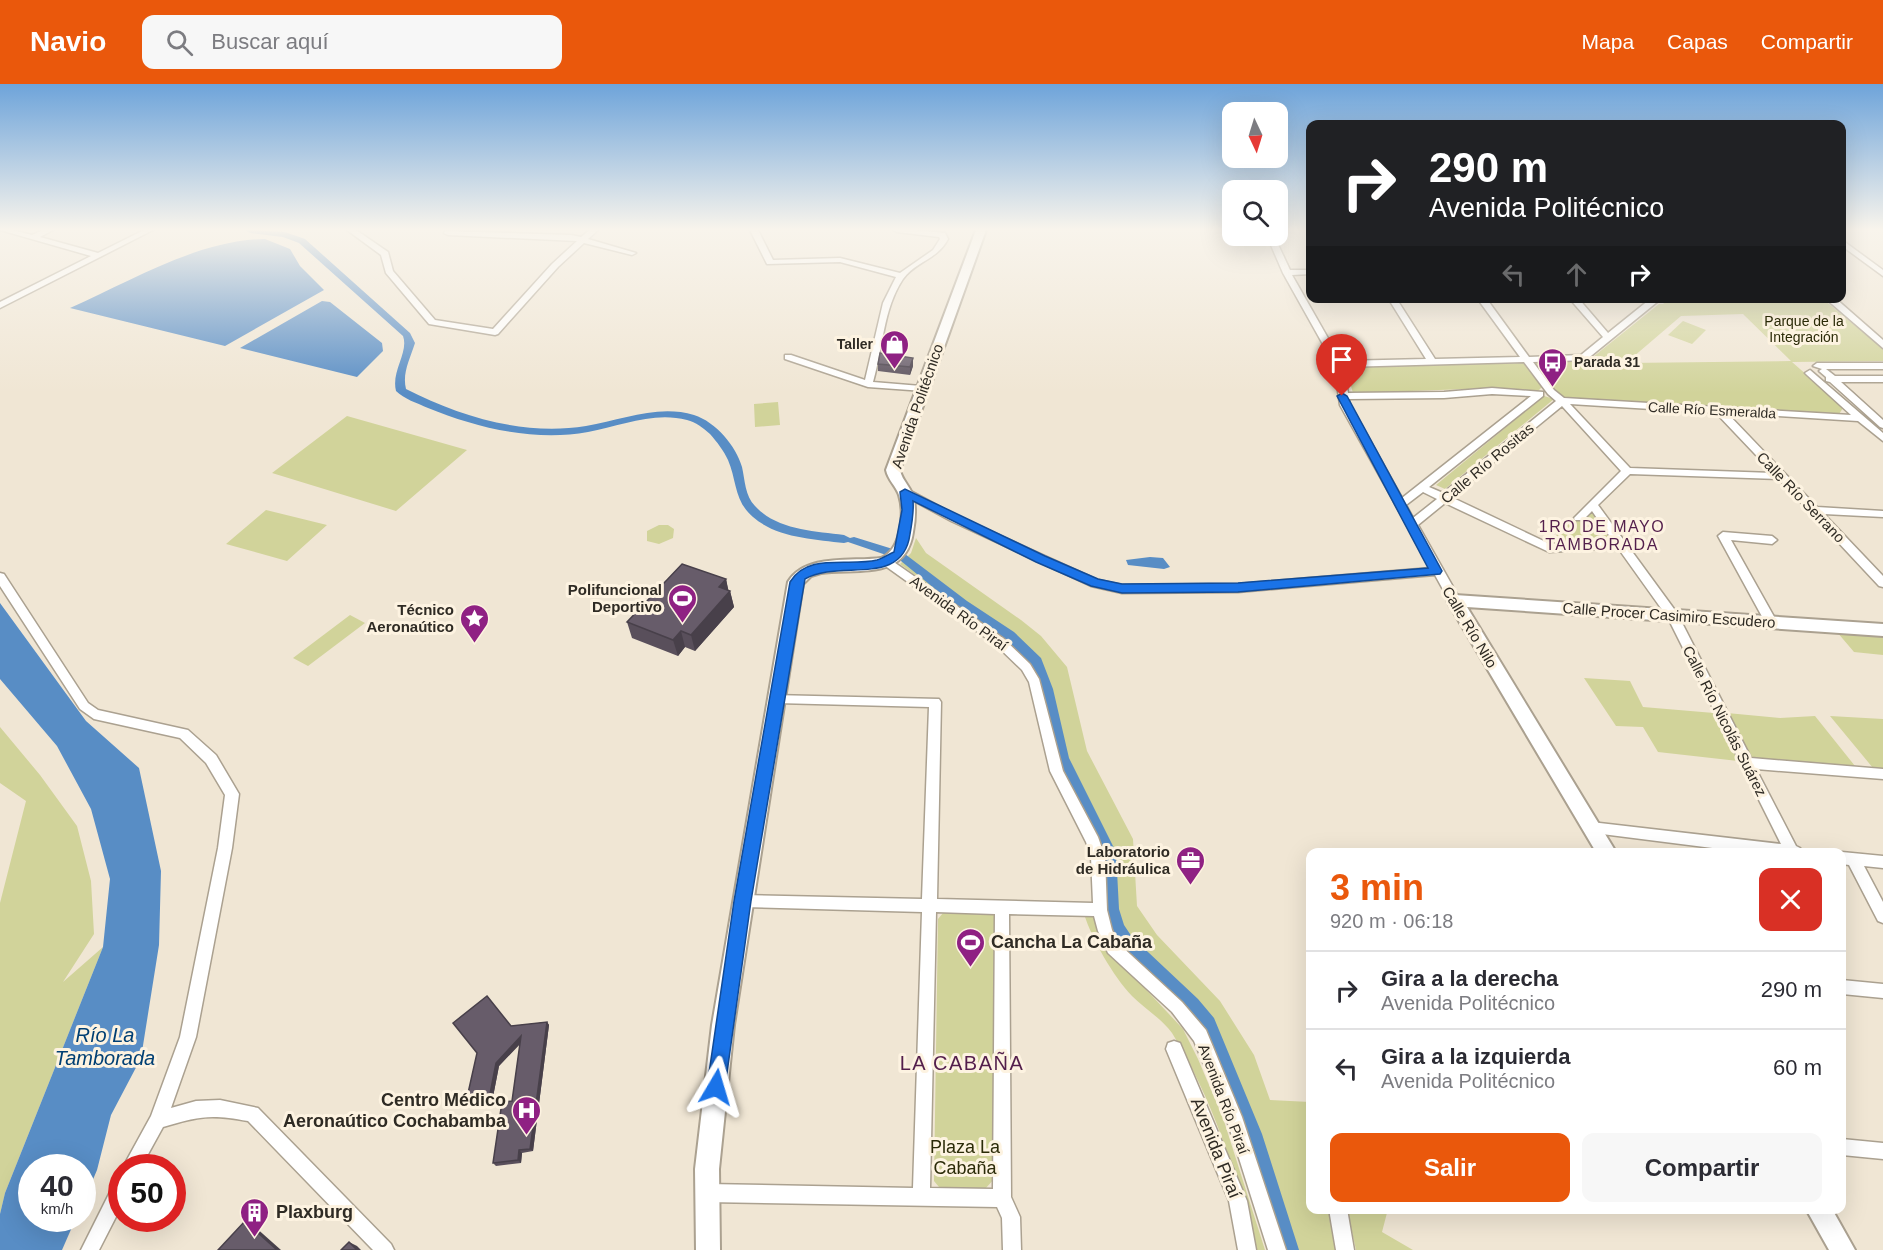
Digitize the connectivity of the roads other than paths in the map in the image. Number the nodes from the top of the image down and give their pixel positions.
1 (40, 284) edge
2 (401, 284) edge
3 (540, 284) edge
4 (896, 284) edge
5 (960, 284) edge
6 (1293, 284) edge
7 (1395, 303) edge
8 (1485, 303) edge
9 (1577, 303) edge
10 (1650, 303) edge
11 (1835, 303) edge
12 (0, 305) edge
13 (1607, 337) junction
14 (1883, 345) edge
15 (788, 357) dead end
16 (1526, 360) junction
17 (1432, 362) junction
18 (1338, 364) junction
19 (1883, 366) edge
20 (1818, 372) junction
21 (1832, 379) junction
22 (1883, 379) edge
23 (868, 384) junction
24 (921, 389) junction
25 (1551, 392) junction
26 (1537, 394) junction
27 (1342, 396) junction
28 (1562, 401) junction
29 (1719, 410) junction
30 (1861, 418) junction
31 (1883, 425) edge
32 (1883, 438) edge
33 (1627, 471) junction
34 (1781, 476) junction
35 (1421, 487) junction
36 (905, 492) junction
37 (1445, 498) junction
38 (1400, 505) junction
39 (1593, 505) junction
40 (1813, 510) junction
41 (1883, 514) edge
42 (1579, 518) dead end
43 (1412, 525) junction
44 (1772, 540) dead end
45 (1622, 544) junction
46 (894, 557) junction
47 (1436, 571) junction
48 (0, 577) edge
49 (1883, 583) edge
50 (1455, 601) junction
51 (1673, 616) junction
52 (1771, 622) junction
53 (1883, 630) edge
54 (777, 698) junction
55 (1747, 763) junction
56 (1883, 774) edge
57 (1591, 828) junction
58 (1604, 848) edge
59 (1765, 848) edge
60 (1790, 848) edge
61 (1847, 858) edge
62 (1883, 862) edge
63 (742, 901) junction
64 (930, 906) junction
65 (1002, 907) junction
66 (1100, 910) junction
67 (1883, 916) edge
68 (1846, 987) edge
69 (1883, 991) edge
70 (1174, 1049) dead end
71 (158, 1120) junction
72 (1846, 1147) edge
73 (1883, 1151) edge
74 (139, 1154) edge
75 (707, 1193) junction
76 (921, 1198) junction
77 (1002, 1198) junction
78 (108, 1214) edge
79 (1339, 1214) edge
80 (1821, 1214) edge
81 (90, 1250) edge
82 (385, 1250) edge
83 (708, 1250) edge
84 (1012, 1250) edge
85 (1247, 1250) edge
86 (1277, 1250) edge
87 (1346, 1250) edge
88 (1842, 1250) edge

1 - 12 street
2 - 3 street
4 - 23 street
5 - 24 main road, Avenida Politécnico
6 - 18 street, Calle Río Nilo
7 - 17 street
8 - 16 street
9 - 13 street
10 - 13 street
11 - 14 street
13 - 16 street
15 - 23 street
16 - 17 street
16 - 25 street
17 - 18 street
18 - 27 street, Calle Río Nilo
19 - 20 street
20 - 21 street
20 - 30 street
21 - 22 street
21 - 31 street
23 - 24 street
24 - 36 main road, Avenida Politécnico
25 - 26 street
25 - 28 street
26 - 27 street
26 - 35 street, Calle Río Rositas
27 - 38 street, Calle Río Nilo
28 - 29 street, Calle Río Esmeralda
28 - 33 street
28 - 37 street, Calle Río Rositas
29 - 30 street, Calle Río Esmeralda
29 - 34 street, Calle Río Serrano
30 - 32 street
33 - 34 street
33 - 39 street
34 - 40 street, Calle Río Serrano
35 - 37 street
35 - 38 street, Calle Río Rositas
36 - 46 main road, Avenida Politécnico
36 - 47 street
37 - 43 street, Calle Río Rositas
37 - 45 street
38 - 43 street, Calle Río Nilo
39 - 42 street
39 - 45 street, Calle Río Nicolás Suárez
40 - 41 street
40 - 49 street, Calle Río Serrano
43 - 47 street, Calle Río Nilo
44 - 52 street
45 - 51 street, Calle Río Nicolás Suárez
46 - 54 main road
46 - 66 street, Avenida Río Piraí
47 - 50 street, Calle Río Nilo
48 - 71 street
50 - 51 main road, Calle Procer Casimiro Escudero
50 - 57 main road, Calle Río Nilo
51 - 52 main road, Calle Procer Casimiro Escudero
51 - 55 street, Calle Río Nicolás Suárez
52 - 53 main road, Calle Procer Casimiro Escudero
54 - 63 main road
54 - 64 street
55 - 56 street
55 - 60 street, Calle Río Nicolás Suárez
57 - 58 main road, Calle Río Nilo
57 - 59 street
61 - 62 street
61 - 67 street
63 - 64 street
63 - 75 main road
64 - 65 street
64 - 76 street
65 - 66 street
65 - 77 street
66 - 86 street, Avenida Río Piraí
68 - 69 street
70 - 85 street, Avenida Piraí
71 - 74 street
71 - 82 street
72 - 73 street
75 - 76 street
75 - 83 main road
76 - 77 street
77 - 84 street
78 - 81 street
79 - 87 street
80 - 88 main road

